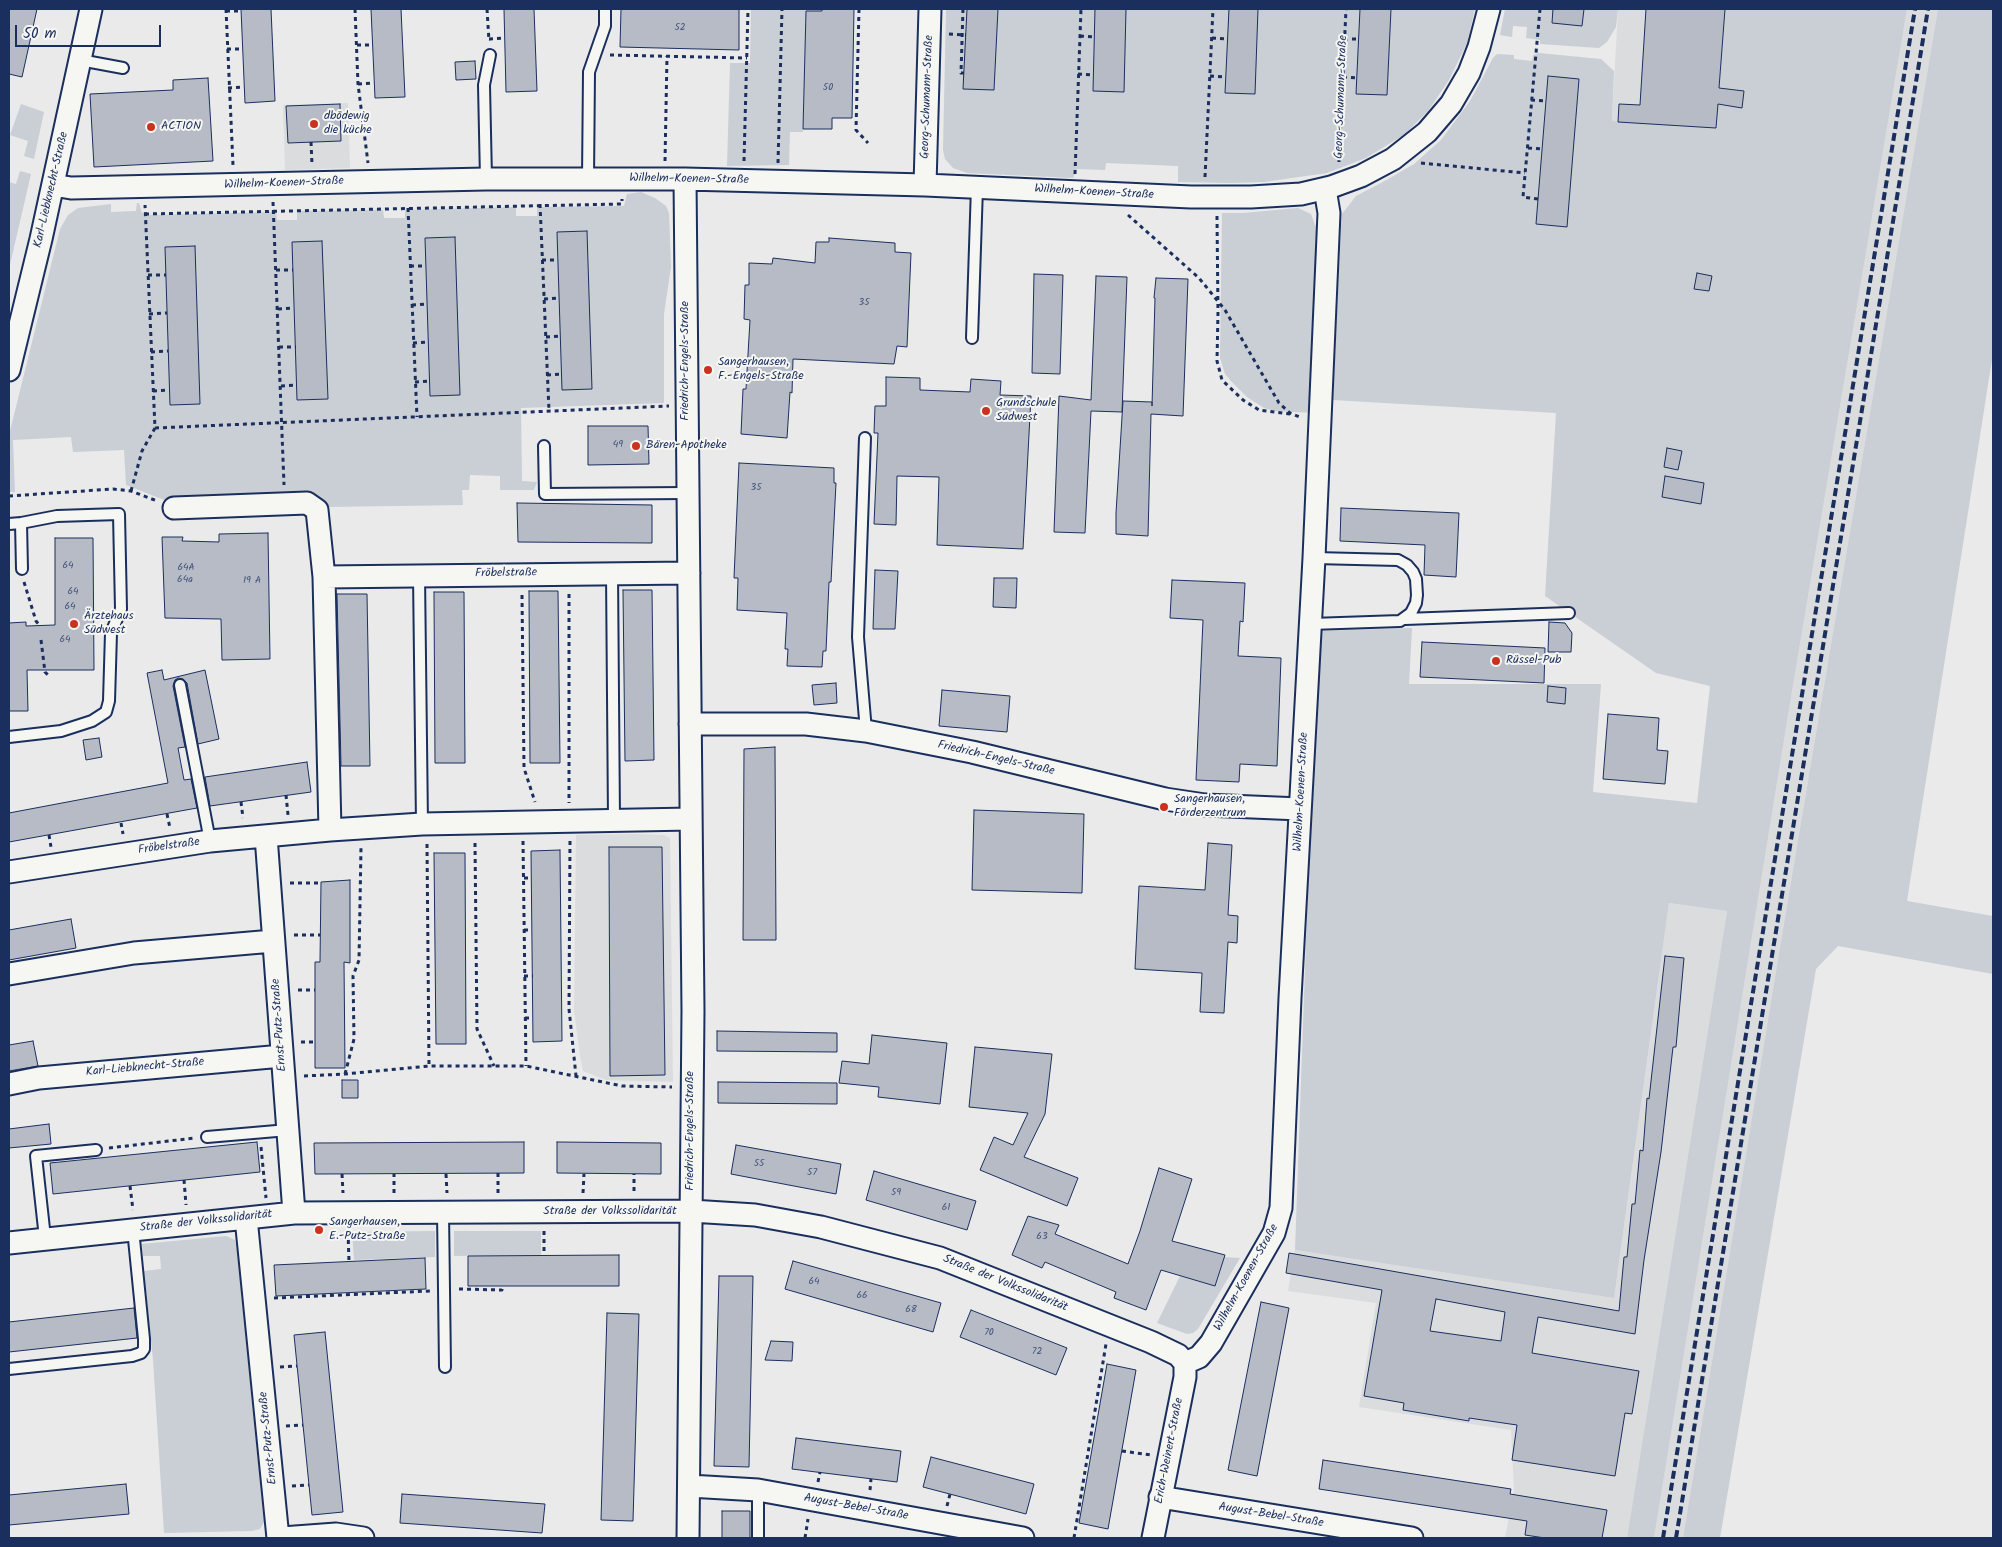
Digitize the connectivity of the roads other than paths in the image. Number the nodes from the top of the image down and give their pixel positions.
1 (91, 9) edge
2 (605, 9) edge
3 (930, 9) edge
4 (1489, 9) edge
5 (490, 55) road end
6 (80, 60) junction
7 (123, 68) dead end
8 (588, 179) junction
9 (675, 179) junction
10 (486, 180) junction
11 (53, 185) junction
12 (925, 185) junction
13 (1331, 187) junction
14 (977, 188) junction
15 (972, 338) dead end
16 (9, 370) edge
17 (866, 438) dead end
18 (544, 446) dead end
19 (687, 493) junction
20 (174, 508) road end
21 (21, 523) junction
22 (9, 524) edge
23 (1314, 558) junction
24 (612, 572) junction
25 (22, 573) road end
26 (689, 573) junction
27 (419, 575) junction
28 (324, 577) junction
29 (1569, 613) dead end
30 (1405, 619) junction
31 (1311, 624) junction
32 (180, 685) dead end
33 (690, 724) junction
34 (866, 730) junction
35 (9, 737) edge
36 (1300, 809) junction
37 (691, 819) junction
38 (614, 820) junction
39 (422, 824) junction
40 (330, 830) junction
41 (266, 836) junction
42 (210, 842) junction
43 (9, 872) edge
44 (273, 938) junction
45 (9, 974) edge
46 (282, 1056) junction
47 (9, 1084) edge
48 (288, 1130) junction
49 (207, 1137) road end
50 (96, 1150) road end
51 (445, 1206) junction
52 (691, 1211) junction
53 (294, 1213) junction
54 (246, 1218) junction
55 (133, 1221) junction
56 (45, 1238) junction
57 (9, 1243) edge
58 (1185, 1363) junction
59 (445, 1367) dead end
60 (9, 1369) edge
61 (688, 1486) junction
62 (758, 1490) junction
63 (1160, 1497) junction
64 (278, 1538) edge
65 (282, 1538) edge
66 (363, 1538) edge
67 (688, 1538) edge
68 (758, 1538) edge
69 (1023, 1538) edge
70 (1153, 1538) edge
71 (1412, 1538) edge

1 - 6 street, Karl-Liebknecht-Straße
2 - 8 lane
3 - 12 street, Georg-Schumann-Straße
4 - 13 street, Wilhelm-Koenen-Straße
5 - 10 lane
6 - 7 lane
6 - 11 street, Karl-Liebknecht-Straße
8 - 9 street, Wilhelm-Koenen-Straße
8 - 10 street, Wilhelm-Koenen-Straße
9 - 12 street, Wilhelm-Koenen-Straße
9 - 19 street, Friedrich-Engels-Straße
10 - 11 street, Wilhelm-Koenen-Straße
11 - 16 street, Karl-Liebknecht-Straße
12 - 14 street, Wilhelm-Koenen-Straße
13 - 14 street, Wilhelm-Koenen-Straße
13 - 23 street, Wilhelm-Koenen-Straße
14 - 15 lane
17 - 34 lane
18 - 19 lane
19 - 26 street, Friedrich-Engels-Straße
20 - 28 street
21 - 22 lane
21 - 25 lane
21 - 35 lane
23 - 30 lane
23 - 31 street, Wilhelm-Koenen-Straße
24 - 26 street, Fröbelstraße
24 - 27 street, Fröbelstraße
24 - 38 lane
26 - 33 street, Friedrich-Engels-Straße
27 - 28 street, Fröbelstraße
27 - 39 lane
28 - 40 street
29 - 30 lane
30 - 31 lane
31 - 36 street, Wilhelm-Koenen-Straße
32 - 42 lane
33 - 34 street, Friedrich-Engels-Straße
33 - 37 street, Friedrich-Engels-Straße
34 - 36 street, Friedrich-Engels-Straße
36 - 58 street, Wilhelm-Koenen-Straße
37 - 38 street, Fröbelstraße
37 - 52 street, Friedrich-Engels-Straße
38 - 39 street, Fröbelstraße
39 - 40 street, Fröbelstraße
40 - 41 street, Fröbelstraße
41 - 42 street, Fröbelstraße
41 - 44 street, Ernst-Putz-Straße
42 - 43 street, Fröbelstraße
44 - 45 street
44 - 46 street, Ernst-Putz-Straße
46 - 47 street, Karl-Liebknecht-Straße
46 - 48 street, Ernst-Putz-Straße
48 - 49 lane
48 - 53 street, Ernst-Putz-Straße
50 - 56 lane
51 - 52 street, Straße der Volkssolidarität
51 - 53 street, Straße der Volkssolidarität
51 - 59 lane
52 - 58 street, Straße der Volkssolidarität
52 - 61 street, Friedrich-Engels-Straße
53 - 54 street, Straße der Volkssolidarität
54 - 55 street, Straße der Volkssolidarität
54 - 64 street, Ernst-Putz-Straße
55 - 56 street, Straße der Volkssolidarität
55 - 60 lane
56 - 57 street, Straße der Volkssolidarität
58 - 63 street, Erich-Weinert-Straße
61 - 62 street, August-Bebel-Straße
61 - 67 street, Friedrich-Engels-Straße
62 - 68 lane
62 - 69 street, August-Bebel-Straße
63 - 70 street, Erich-Weinert-Straße
63 - 71 street, August-Bebel-Straße
65 - 66 street

